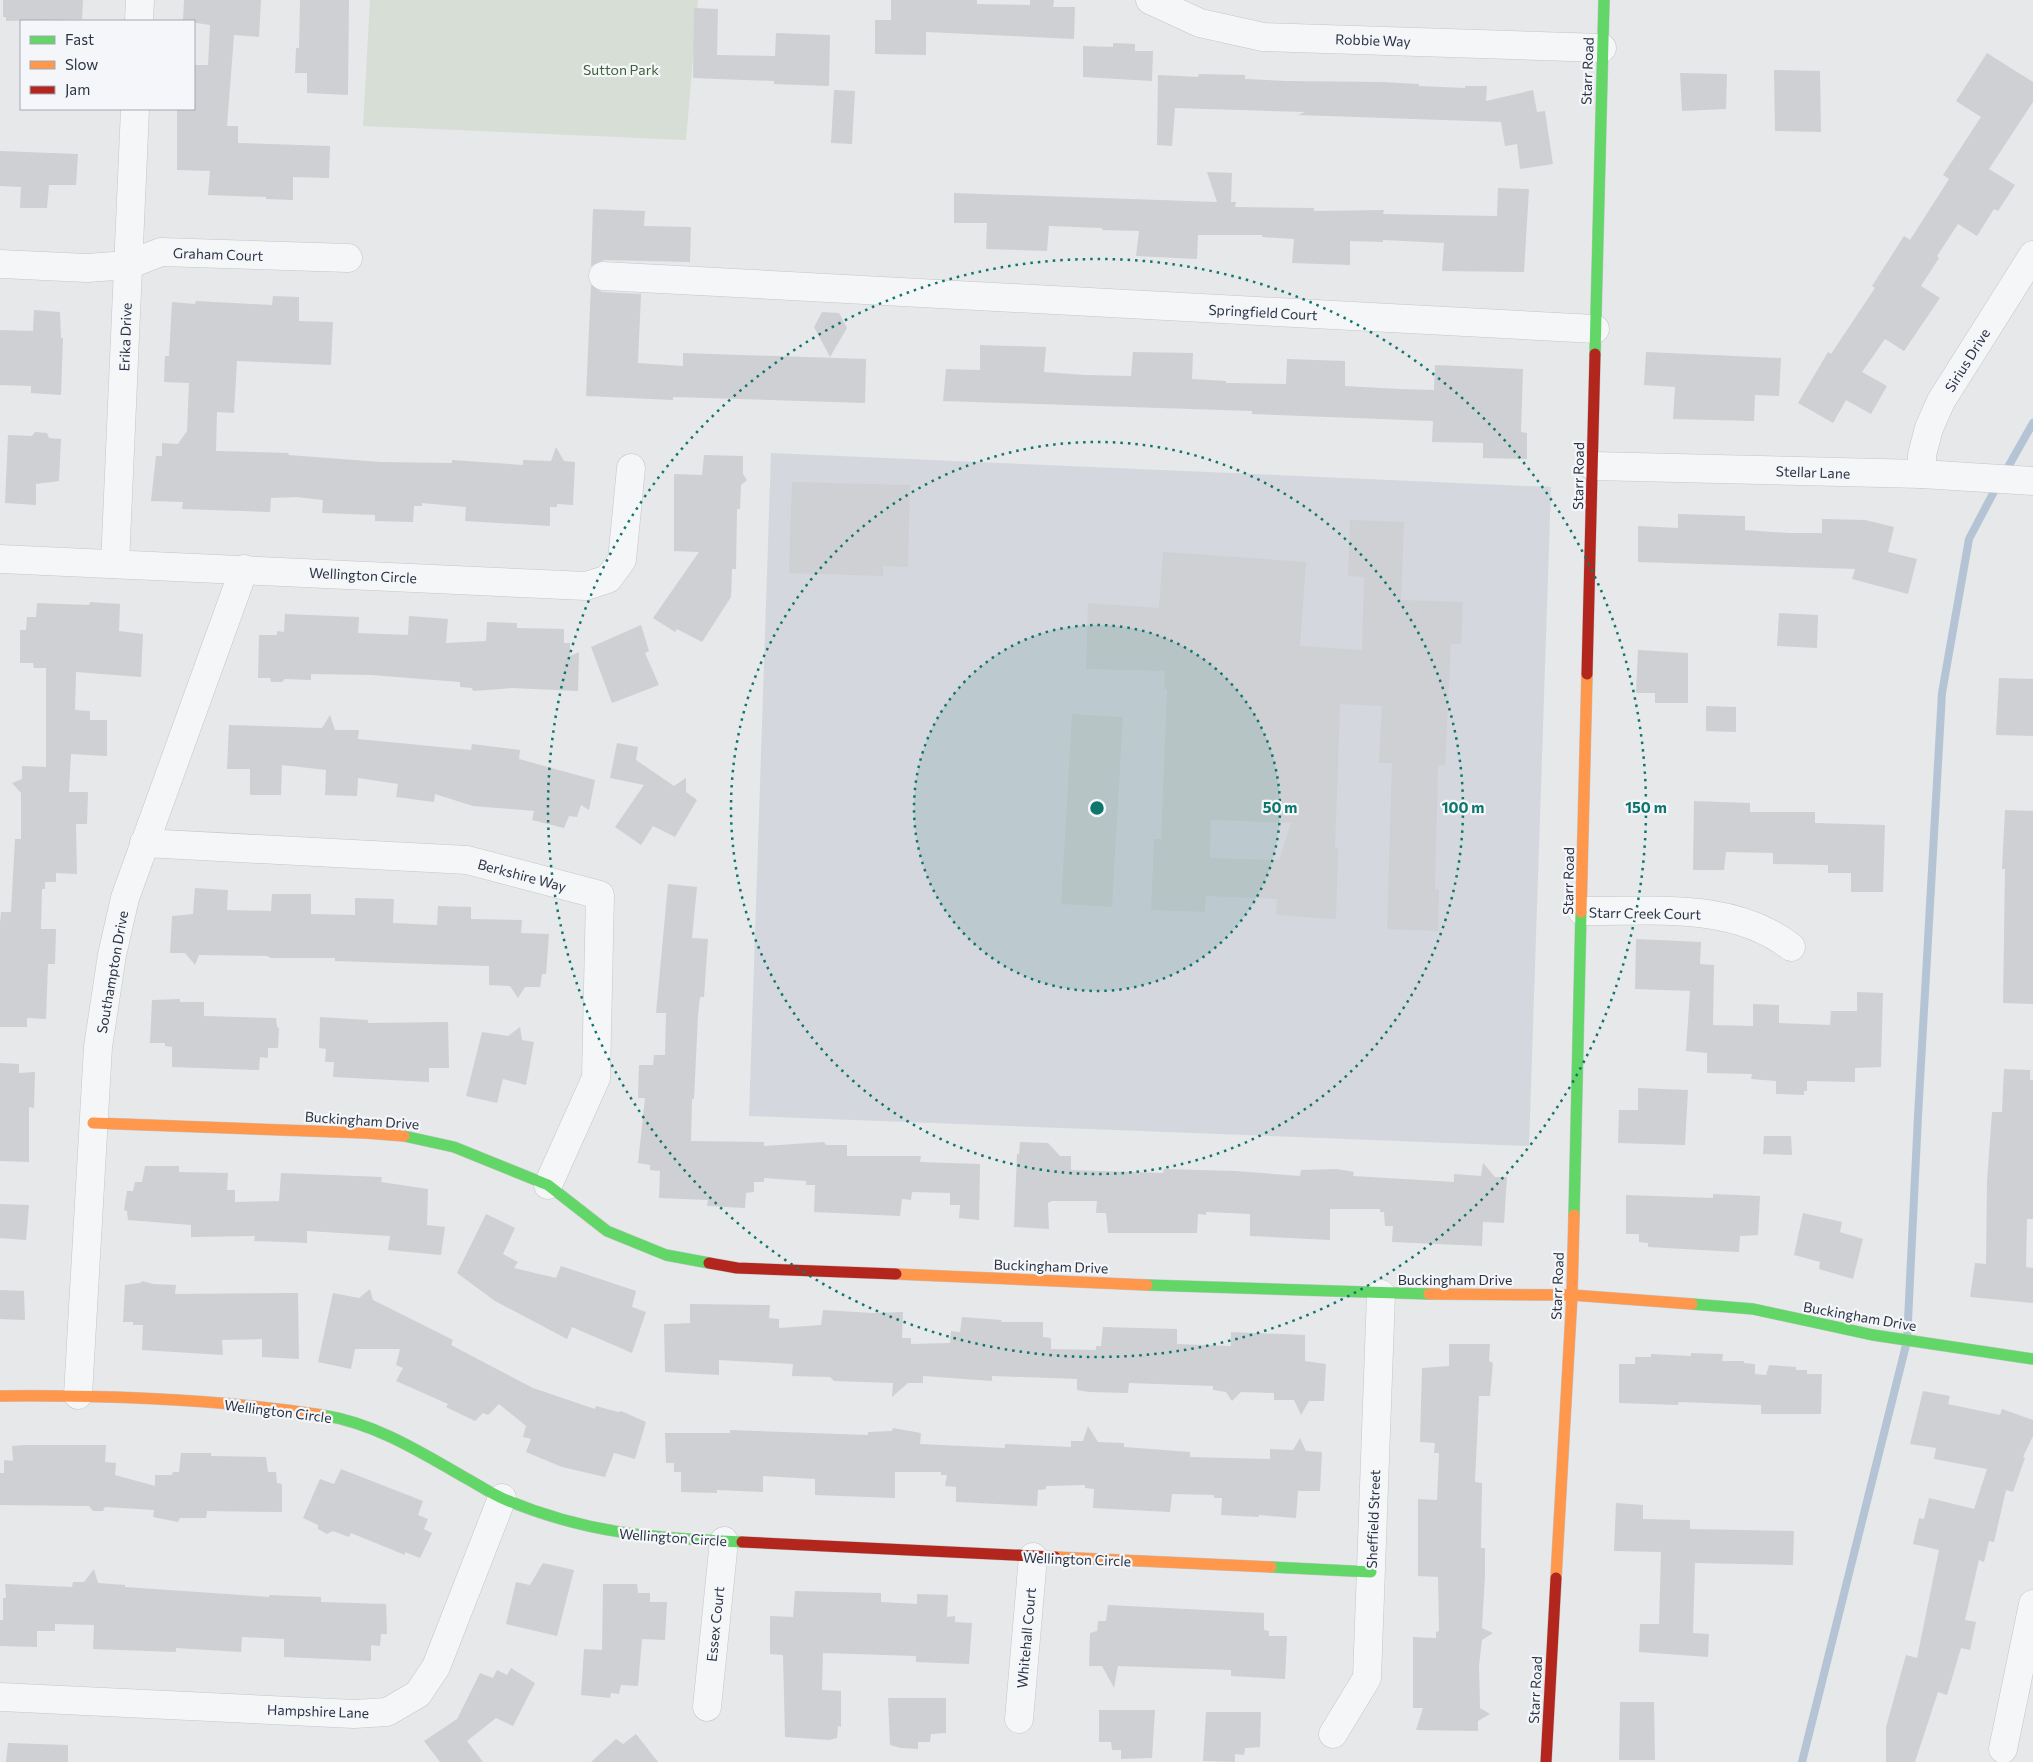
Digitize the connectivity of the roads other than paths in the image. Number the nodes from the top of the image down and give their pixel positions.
1 (140, 0) edge
2 (1604, 0) edge
3 (1153, 1) edge
4 (139, 20) edge
5 (1602, 48) junction
6 (135, 110) edge
7 (2033, 254) edge
8 (348, 258) dead end
9 (0, 264) edge
10 (128, 265) junction
11 (603, 276) dead end
12 (1595, 329) junction
13 (1593, 466) junction
14 (631, 468) dead end
15 (1922, 474) junction
16 (2033, 481) edge
17 (0, 559) edge
18 (115, 564) junction
19 (244, 569) junction
20 (144, 844) junction
21 (1582, 911) junction
22 (1791, 946) dead end
23 (93, 1123) junction
24 (548, 1185) junction
25 (1380, 1294) junction
26 (1572, 1295) junction
27 (2033, 1359) edge
28 (0, 1396) edge
29 (78, 1396) junction
30 (502, 1498) junction
31 (724, 1541) junction
32 (1033, 1557) junction
33 (1371, 1572) junction
34 (2033, 1604) edge
35 (0, 1697) edge
36 (707, 1707) dead end
37 (1019, 1719) dead end
38 (1333, 1734) dead end
39 (2003, 1749) dead end
40 (1546, 1762) edge

1 - 4 street
2 - 5 street, Starr Road
3 - 5 street, Robbie Way
5 - 12 street, Starr Road
6 - 10 street, Erika Drive
7 - 15 street, Sirius Drive
8 - 10 street, Graham Court
9 - 10 street, Graham Court
10 - 18 street, Erika Drive
11 - 12 street, Springfield Court
12 - 13 street, Starr Road
13 - 15 street, Stellar Lane
13 - 21 street, Starr Road
14 - 19 street, Wellington Circle
15 - 16 street, Stellar Lane
17 - 18 street, Wellington Circle
18 - 19 street, Wellington Circle
19 - 20 street, Southampton Drive
20 - 23 street, Southampton Drive
20 - 24 street, Berkshire Way
21 - 22 street, Starr Creek Court
21 - 26 street, Starr Road
23 - 24 street, Buckingham Drive
23 - 29 street, Southampton Drive
24 - 25 street, Buckingham Drive
25 - 26 street, Buckingham Drive
25 - 33 street, Sheffield Street
26 - 27 street, Buckingham Drive
26 - 40 street, Starr Road
28 - 29 street, Wellington Circle
29 - 30 street, Wellington Circle
30 - 31 street, Wellington Circle
30 - 35 street, Hampshire Lane
31 - 32 street, Wellington Circle
31 - 36 street, Essex Court
32 - 33 street, Wellington Circle
32 - 37 street, Whitehall Court
33 - 38 street, Sheffield Street
34 - 39 street

